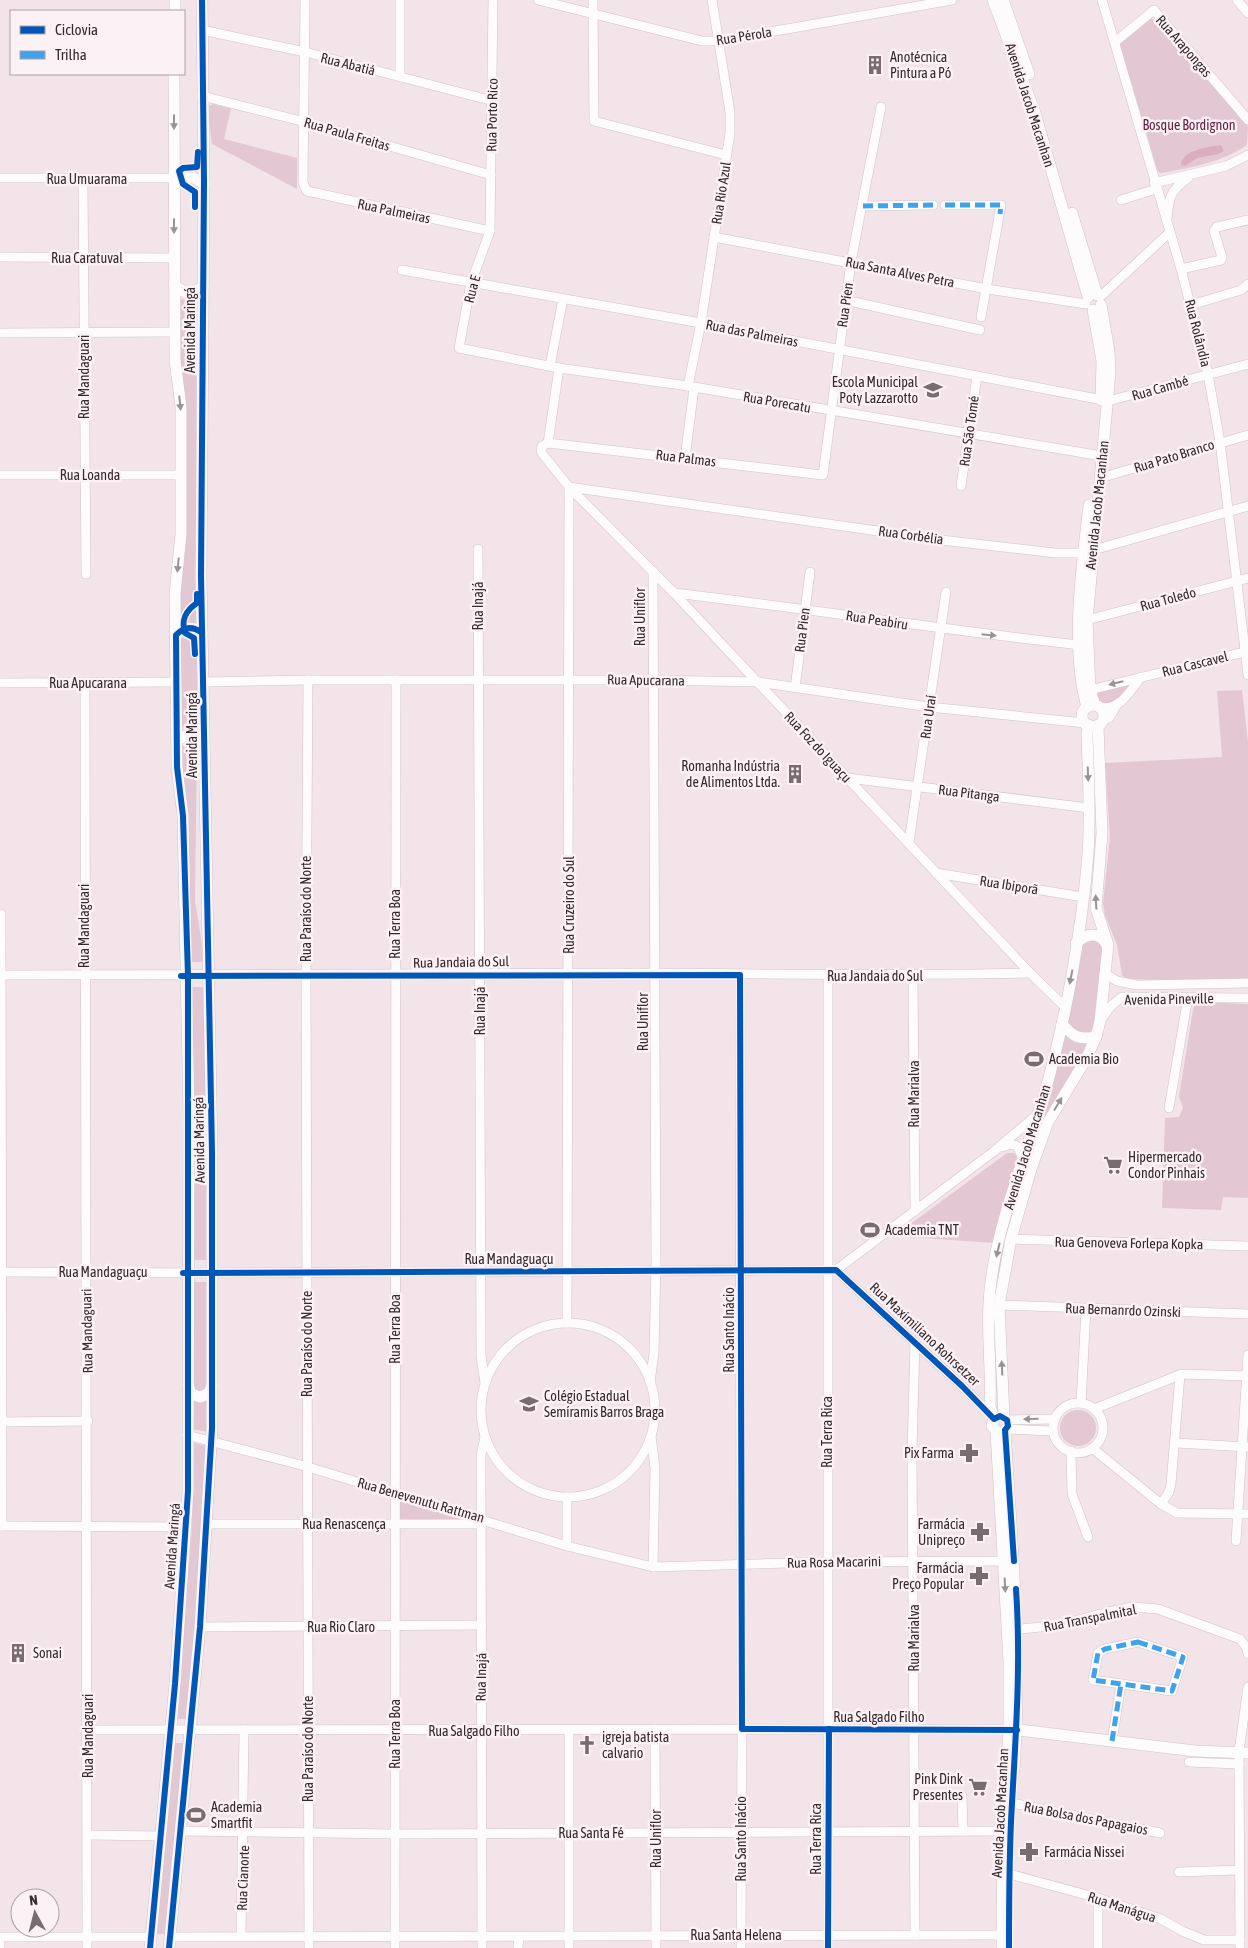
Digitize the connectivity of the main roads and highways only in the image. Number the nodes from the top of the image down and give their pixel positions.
1 (202, 0) edge
2 (992, 0) edge
3 (1003, 0) edge
4 (174, 75) edge
5 (174, 178) junction
6 (204, 184) junction
7 (174, 284) junction
8 (203, 286) junction
9 (1094, 301) junction
10 (1104, 400) junction
11 (1088, 551) junction
12 (202, 633) junction
13 (176, 635) junction
14 (1094, 706) junction
15 (1094, 723) junction
16 (176, 732) junction
17 (203, 732) junction
18 (1076, 943) junction
19 (1108, 947) junction
20 (1062, 1024) junction
21 (1096, 1037) junction
22 (189, 1153) junction
23 (212, 1153) junction
24 (188, 1385) junction
25 (212, 1386) junction
26 (991, 1396) junction
27 (1004, 1396) junction
28 (1002, 1424) junction
29 (1013, 1729) junction
30 (1244, 1752) edge
31 (1006, 1873) junction
32 (170, 1941) edge
33 (151, 1942) edge
34 (1002, 1948) edge
35 (1009, 1948) edge

1 - 6 main road, Avenida Maringá
2 - 9 main road, Avenida Jacob Macanhan
3 - 9 main road, Avenida Jacob Macanhan
4 -> 5 main road, Avenida Maringá
5 - 6 main road
5 -> 7 main road, Avenida Maringá
6 - 8 main road, Avenida Maringá
7 - 8 main road
7 -> 13 main road, Avenida Maringá
8 - 12 main road, Avenida Maringá
9 - 10 main road, Avenida Jacob Macanhan
10 - 11 main road, Avenida Jacob Macanhan
10 - 11 main road, Avenida Jacob Macanhan
11 - 14 main road, Avenida Jacob Macanhan
11 - 14 main road, Avenida Jacob Macanhan
12 - 13 main road
12 - 17 main road, Avenida Maringá
13 - 16 main road, Avenida Maringá
14 - 15 main road
14 - 15 main road
15 -> 18 main road, Avenida Jacob Macanhan
19 -> 15 main road, Avenida Jacob Macanhan
16 - 17 main road
16 - 22 main road, Avenida Maringá
17 - 23 main road, Avenida Maringá
18 - 19 main road
18 -> 20 main road, Avenida Jacob Macanhan
19 - 21 main road, Avenida Jacob Macanhan
20 - 21 main road
20 -> 26 main road, Avenida Jacob Macanhan
27 -> 21 main road, Avenida Jacob Macanhan
22 - 23 main road
22 - 24 main road, Avenida Maringá
23 - 25 main road, Avenida Maringá
24 - 25 main road
24 - 33 main road, Avenida Maringá
25 - 32 main road, Avenida Maringá
26 - 27 main road
26 - 28 main road, Avenida Jacob Macanhan
27 - 28 main road, Avenida Jacob Macanhan
28 - 29 main road, Avenida Jacob Macanhan
29 - 30 main road, Rua Salgado Filho
29 - 31 main road, Avenida Jacob Macanhan
29 - 31 main road, Avenida Jacob Macanhan
31 - 34 main road, Avenida Jacob Macanhan
31 - 35 main road, Avenida Jacob Macanhan
32 - 33 main road

